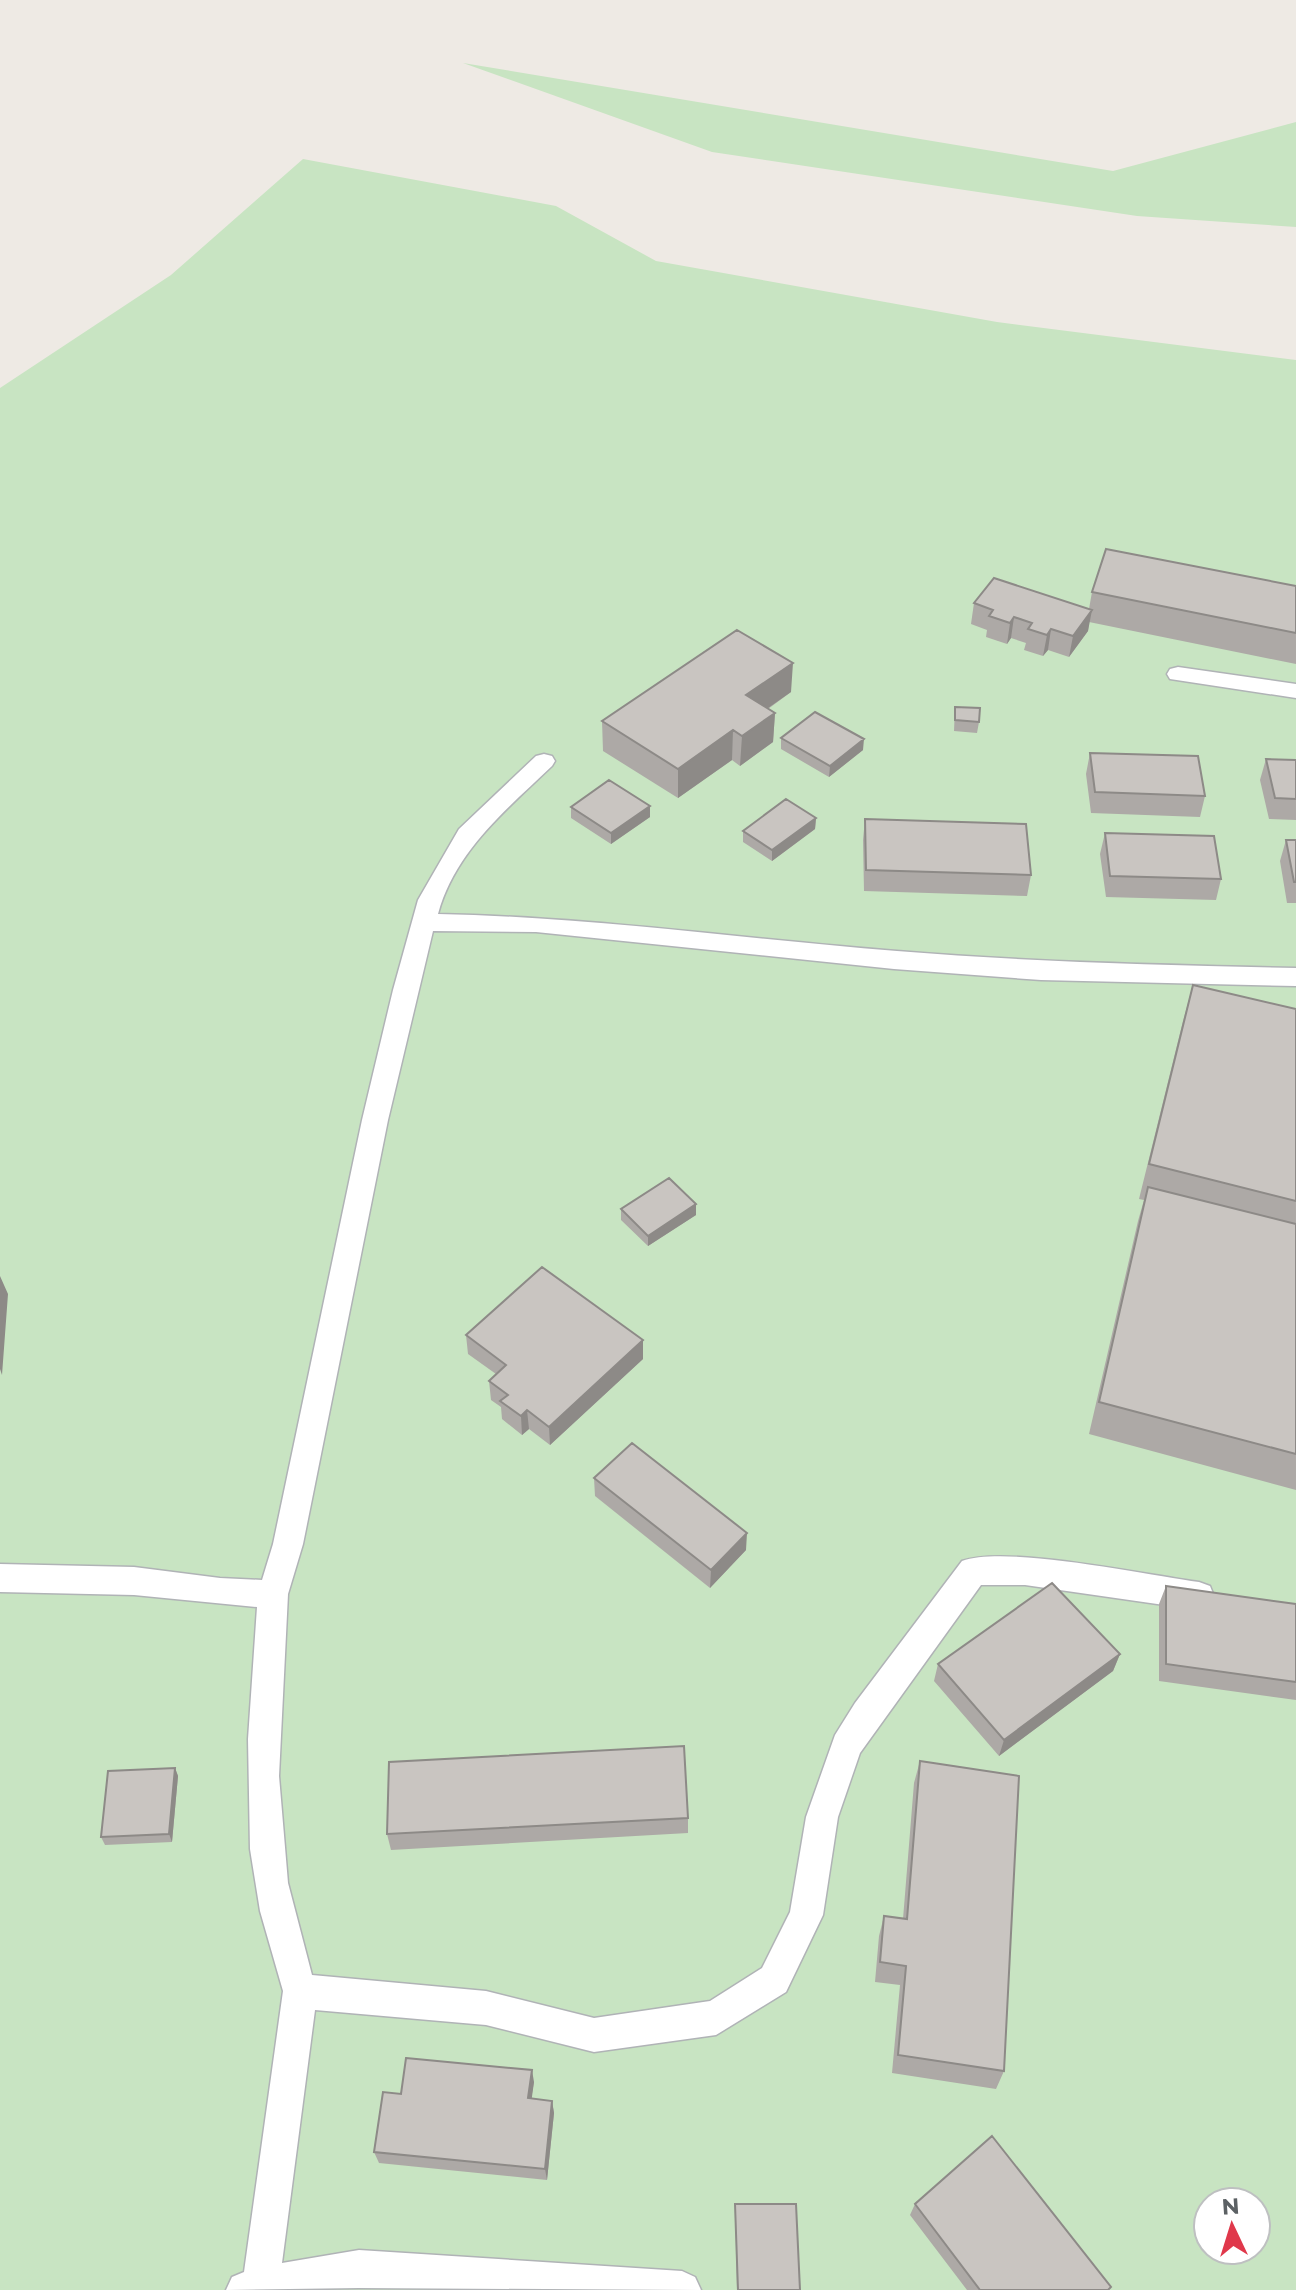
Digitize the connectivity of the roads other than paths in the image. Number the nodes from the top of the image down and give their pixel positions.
1 (1178, 674) dead end
2 (1296, 691) edge
3 (544, 761) dead end
4 (424, 922) junction
5 (1296, 977) edge
6 (0, 1578) edge
7 (273, 1594) junction
8 (1236, 1601) edge
9 (300, 1991) junction
10 (255, 2288) edge
11 (682, 2290) edge

1 - 2 lane
3 - 4 lane
4 - 5 lane
4 - 7 lane
6 - 7 lane
7 - 9 lane
8 - 9 lane
9 - 10 lane
10 - 11 lane

